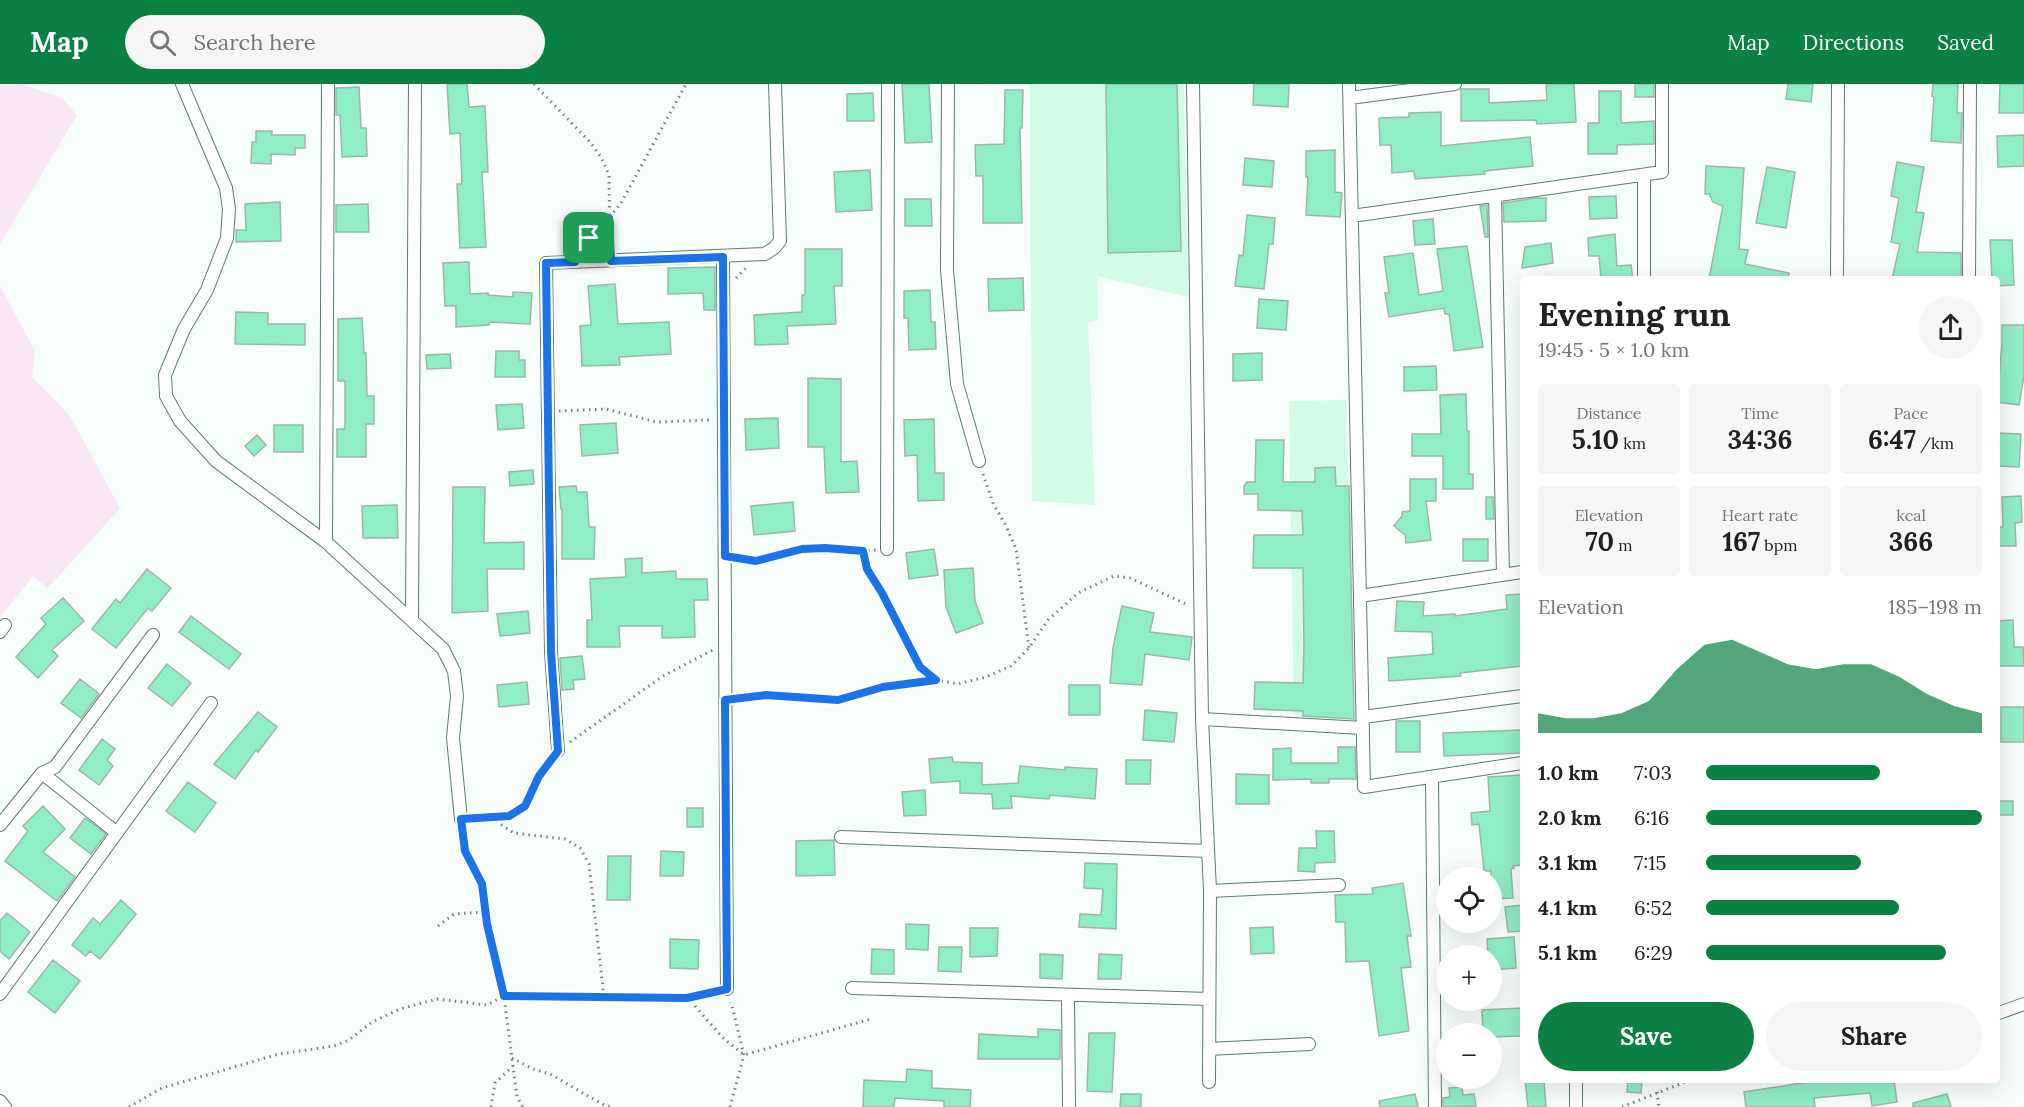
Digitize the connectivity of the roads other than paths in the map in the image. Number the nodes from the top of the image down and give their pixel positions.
1 (182, 84) edge
2 (328, 84) edge
3 (415, 84) edge
4 (775, 84) edge
5 (888, 84) edge
6 (948, 84) edge
7 (1193, 84) edge
8 (1349, 84) edge
9 (1455, 84) edge
10 (1662, 84) edge
11 (1838, 84) edge
12 (1970, 84) edge
13 (1350, 98) junction
14 (1644, 175) junction
15 (1495, 196) junction
16 (1352, 216) junction
17 (723, 257) junction
18 (1644, 276) edge
19 (1837, 276) edge
20 (1969, 276) edge
21 (978, 461) road end
22 (326, 543) junction
23 (887, 549) road end
24 (1520, 572) edge
25 (1503, 575) junction
26 (1360, 596) junction
27 (412, 620) junction
28 (153, 635) dead end
29 (1520, 696) edge
30 (211, 703) dead end
31 (1202, 719) junction
32 (1363, 723) junction
33 (558, 751) road end
34 (1520, 763) edge
35 (42, 773) junction
36 (1432, 777) junction
37 (461, 819) road end
38 (0, 825) edge
39 (117, 833) junction
40 (841, 837) dead end
41 (1208, 851) junction
42 (1338, 885) dead end
43 (1209, 891) junction
44 (852, 988) dead end
45 (727, 989) road end
46 (0, 994) edge
47 (1068, 996) junction
48 (1209, 999) junction
49 (2024, 1004) edge
50 (2000, 1013) edge
51 (1309, 1044) dead end
52 (1209, 1049) junction
53 (1209, 1082) dead end
54 (1576, 1083) edge
55 (0, 1101) edge
56 (5, 1107) edge
57 (1069, 1107) edge
58 (1435, 1107) edge
59 (1576, 1107) edge

1 - 22 street
2 - 22 street
3 - 27 street
4 - 17 street
5 - 23 street
6 - 21 street
7 - 31 street
8 - 13 street
9 - 13 street
10 - 14 street
11 - 19 street
12 - 20 street
13 - 16 street
14 - 15 street
14 - 18 street
15 - 16 street
15 - 25 street
16 - 26 street
17 - 33 street
17 - 45 street
22 - 27 street
24 - 25 street
25 - 26 street
26 - 32 street
27 - 37 street
28 - 35 street
29 - 32 street
30 - 39 street
31 - 32 street
31 - 41 street
32 - 36 street
34 - 36 street
35 - 38 street
35 - 39 street
36 - 58 street
39 - 46 street
40 - 41 street
41 - 43 street
42 - 43 street
43 - 48 street
44 - 47 street
47 - 48 street
47 - 57 street
48 - 52 street
49 - 50 street
51 - 52 street
52 - 53 street
54 - 59 street
55 - 56 street

